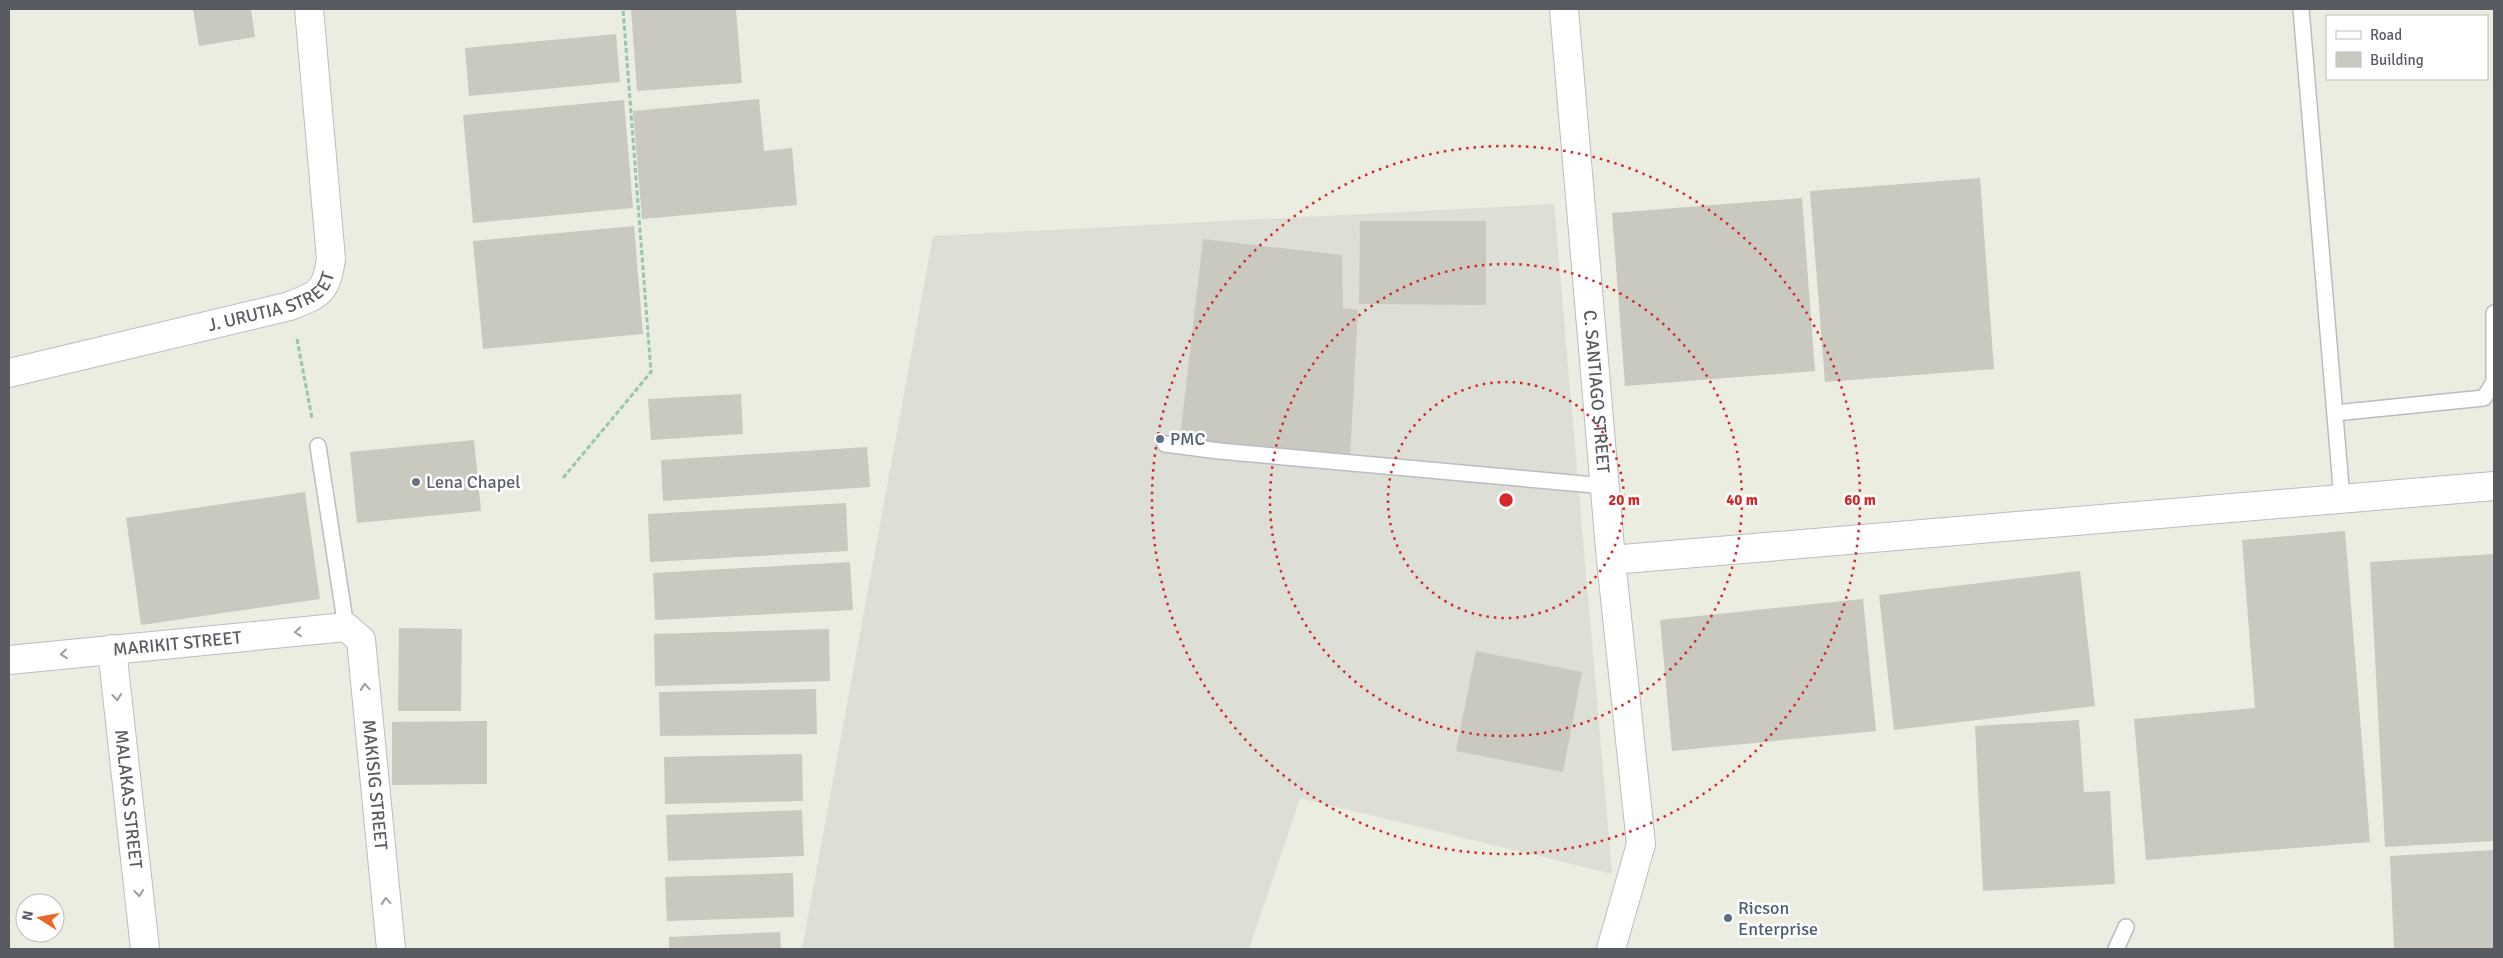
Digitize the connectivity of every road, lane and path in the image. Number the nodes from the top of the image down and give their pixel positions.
1 (309, 9) edge
2 (623, 9) edge
3 (1564, 9) edge
4 (2301, 9) edge
5 (290, 306) junction
6 (2494, 313) edge
7 (9, 373) edge
8 (2335, 413) junction
9 (1166, 444) dead end
10 (318, 446) joint
11 (563, 478) dead end
12 (1605, 486) junction
13 (2494, 486) edge
14 (2342, 499) junction
15 (1611, 560) junction
16 (346, 628) junction
17 (112, 649) junction
18 (9, 660) edge
19 (2126, 928) dead end
20 (145, 949) edge
21 (391, 949) edge
22 (1611, 949) edge
23 (2116, 949) edge

1 - 5 street, J. URUTIA STREET
2 - 11 path
3 - 12 street, C. SANTIAGO STREET
4 - 8 lane
5 - 7 street, J. URUTIA STREET
5 - 10 path
6 - 8 lane
8 - 14 lane
9 - 12 lane
10 - 16 lane
12 - 15 street, C. SANTIAGO STREET
13 - 14 street
14 - 15 street
15 - 22 street, C. SANTIAGO STREET
16 -> 17 street, MARIKIT STREET
21 -> 16 street, MAKISIG STREET
17 -> 18 street, MARIKIT STREET
17 -> 20 street, MALAKAS STREET
19 - 23 lane

